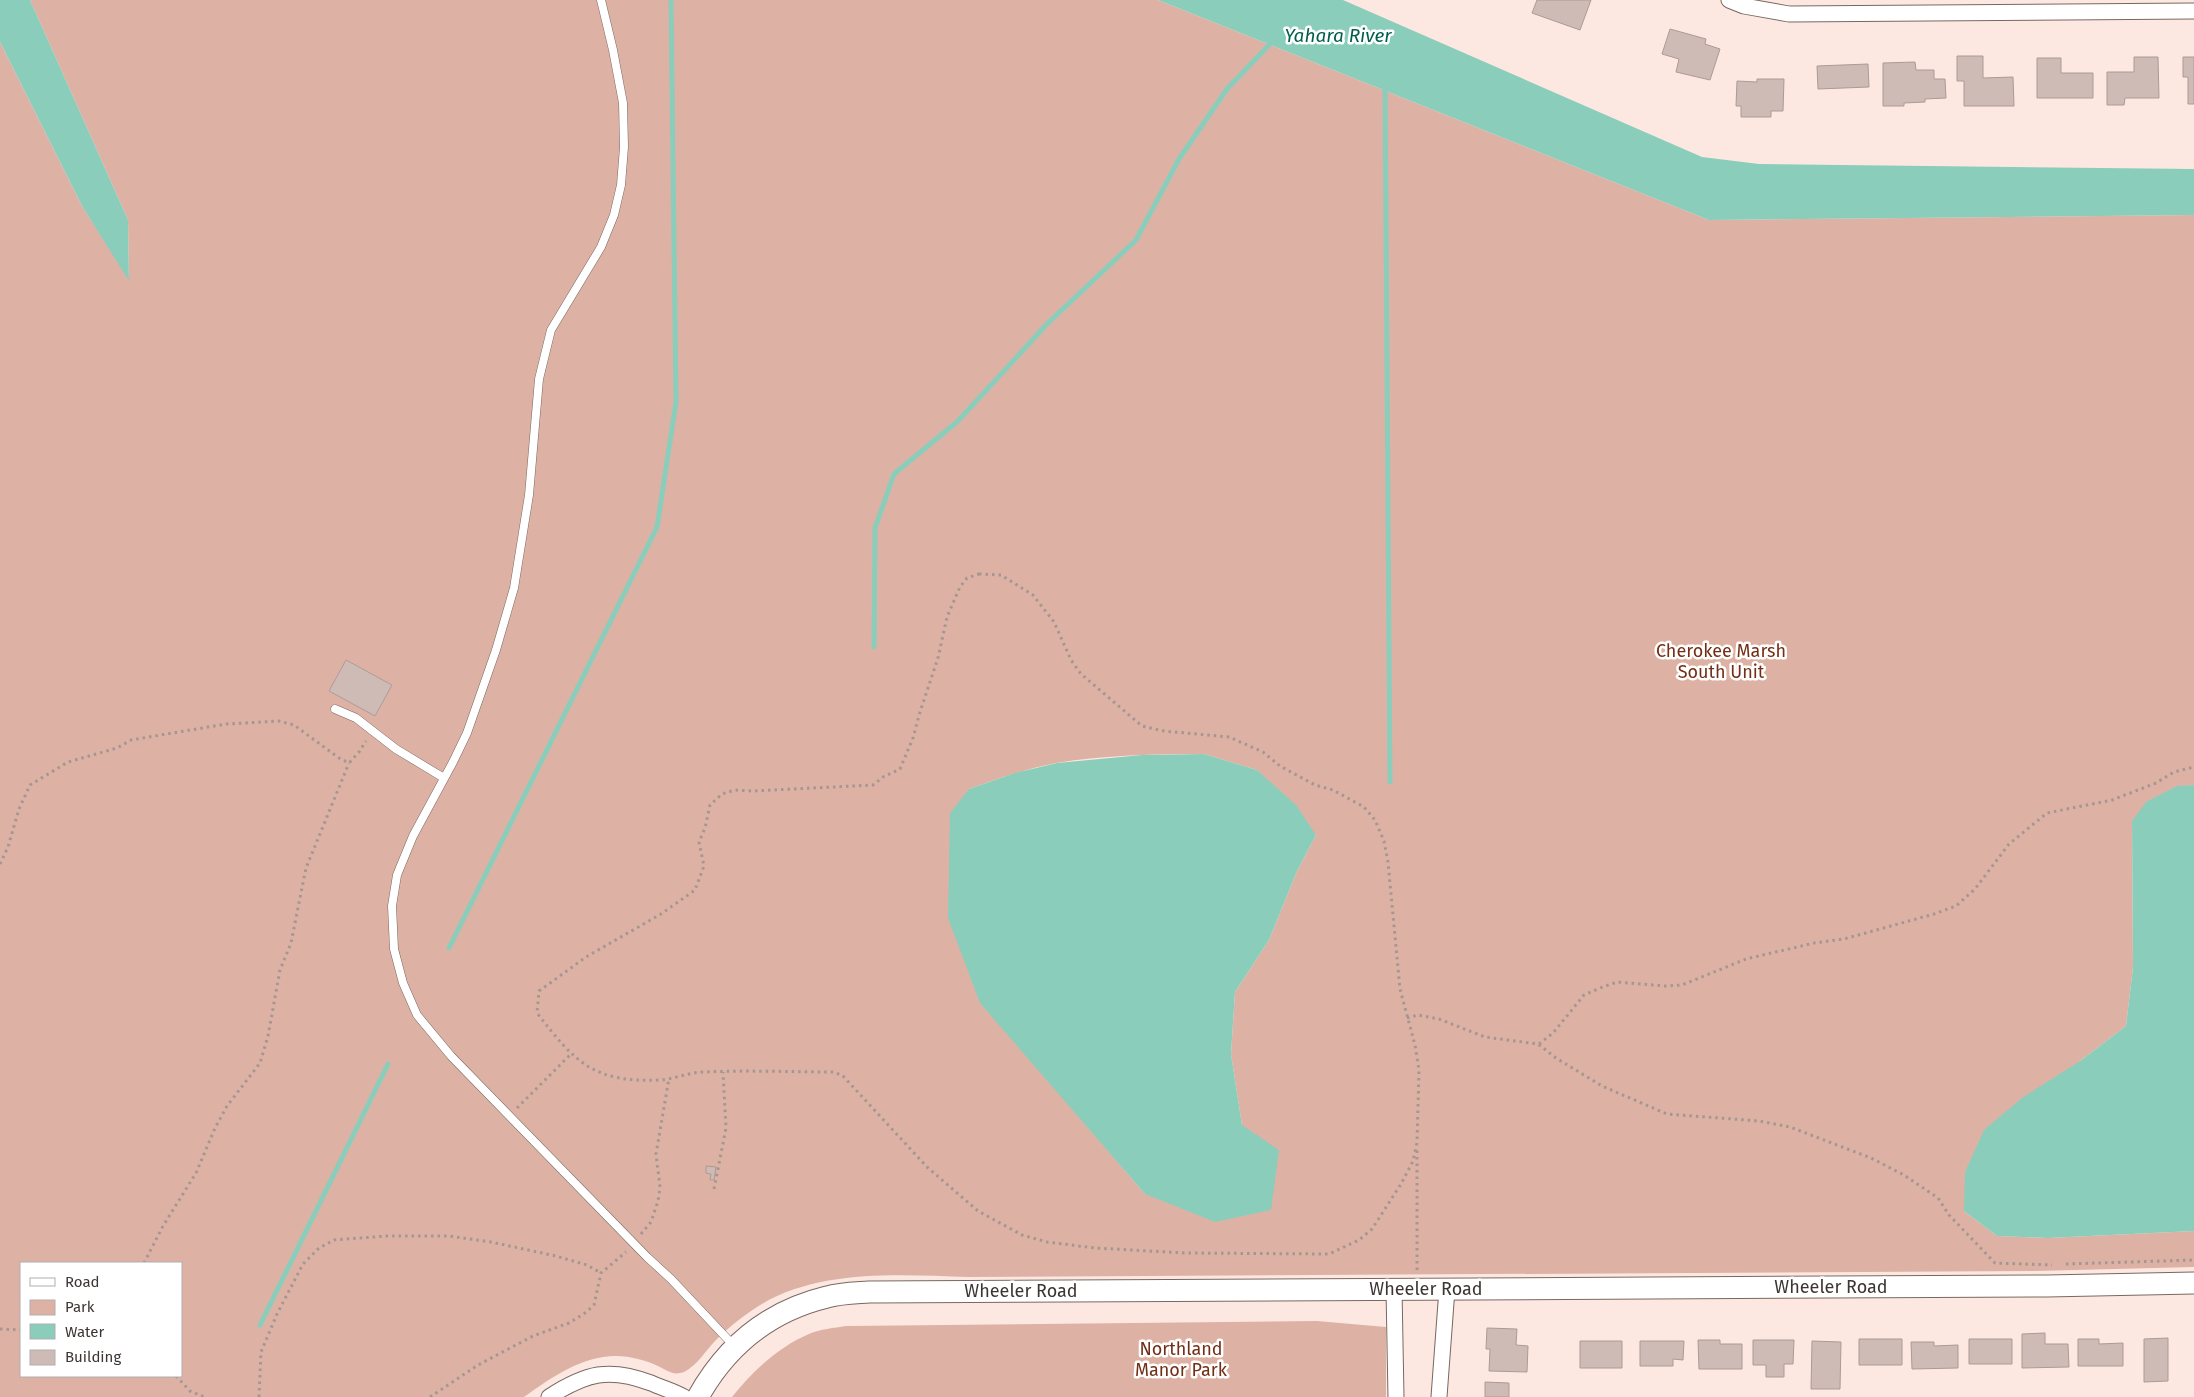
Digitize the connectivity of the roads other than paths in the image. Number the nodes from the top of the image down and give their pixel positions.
1 (601, 0) edge
2 (1729, 0) edge
3 (2129, 5) edge
4 (1865, 6) edge
5 (2194, 12) edge
6 (335, 709) dead end
7 (444, 778) junction
8 (2194, 1283) edge
9 (1394, 1289) junction
10 (1447, 1289) junction
11 (735, 1347) junction
12 (549, 1397) edge
13 (684, 1397) edge
14 (698, 1397) edge
15 (1396, 1397) edge
16 (1439, 1397) edge

1 - 7 lane
2 - 4 street
3 - 4 street
3 - 5 street
6 - 7 lane
7 - 11 lane
8 - 10 street, Wheeler Road
9 - 10 street, Wheeler Road
9 - 11 street, Wheeler Road
9 - 15 street
10 - 16 street
11 - 14 street, Wheeler Road
12 - 13 street

